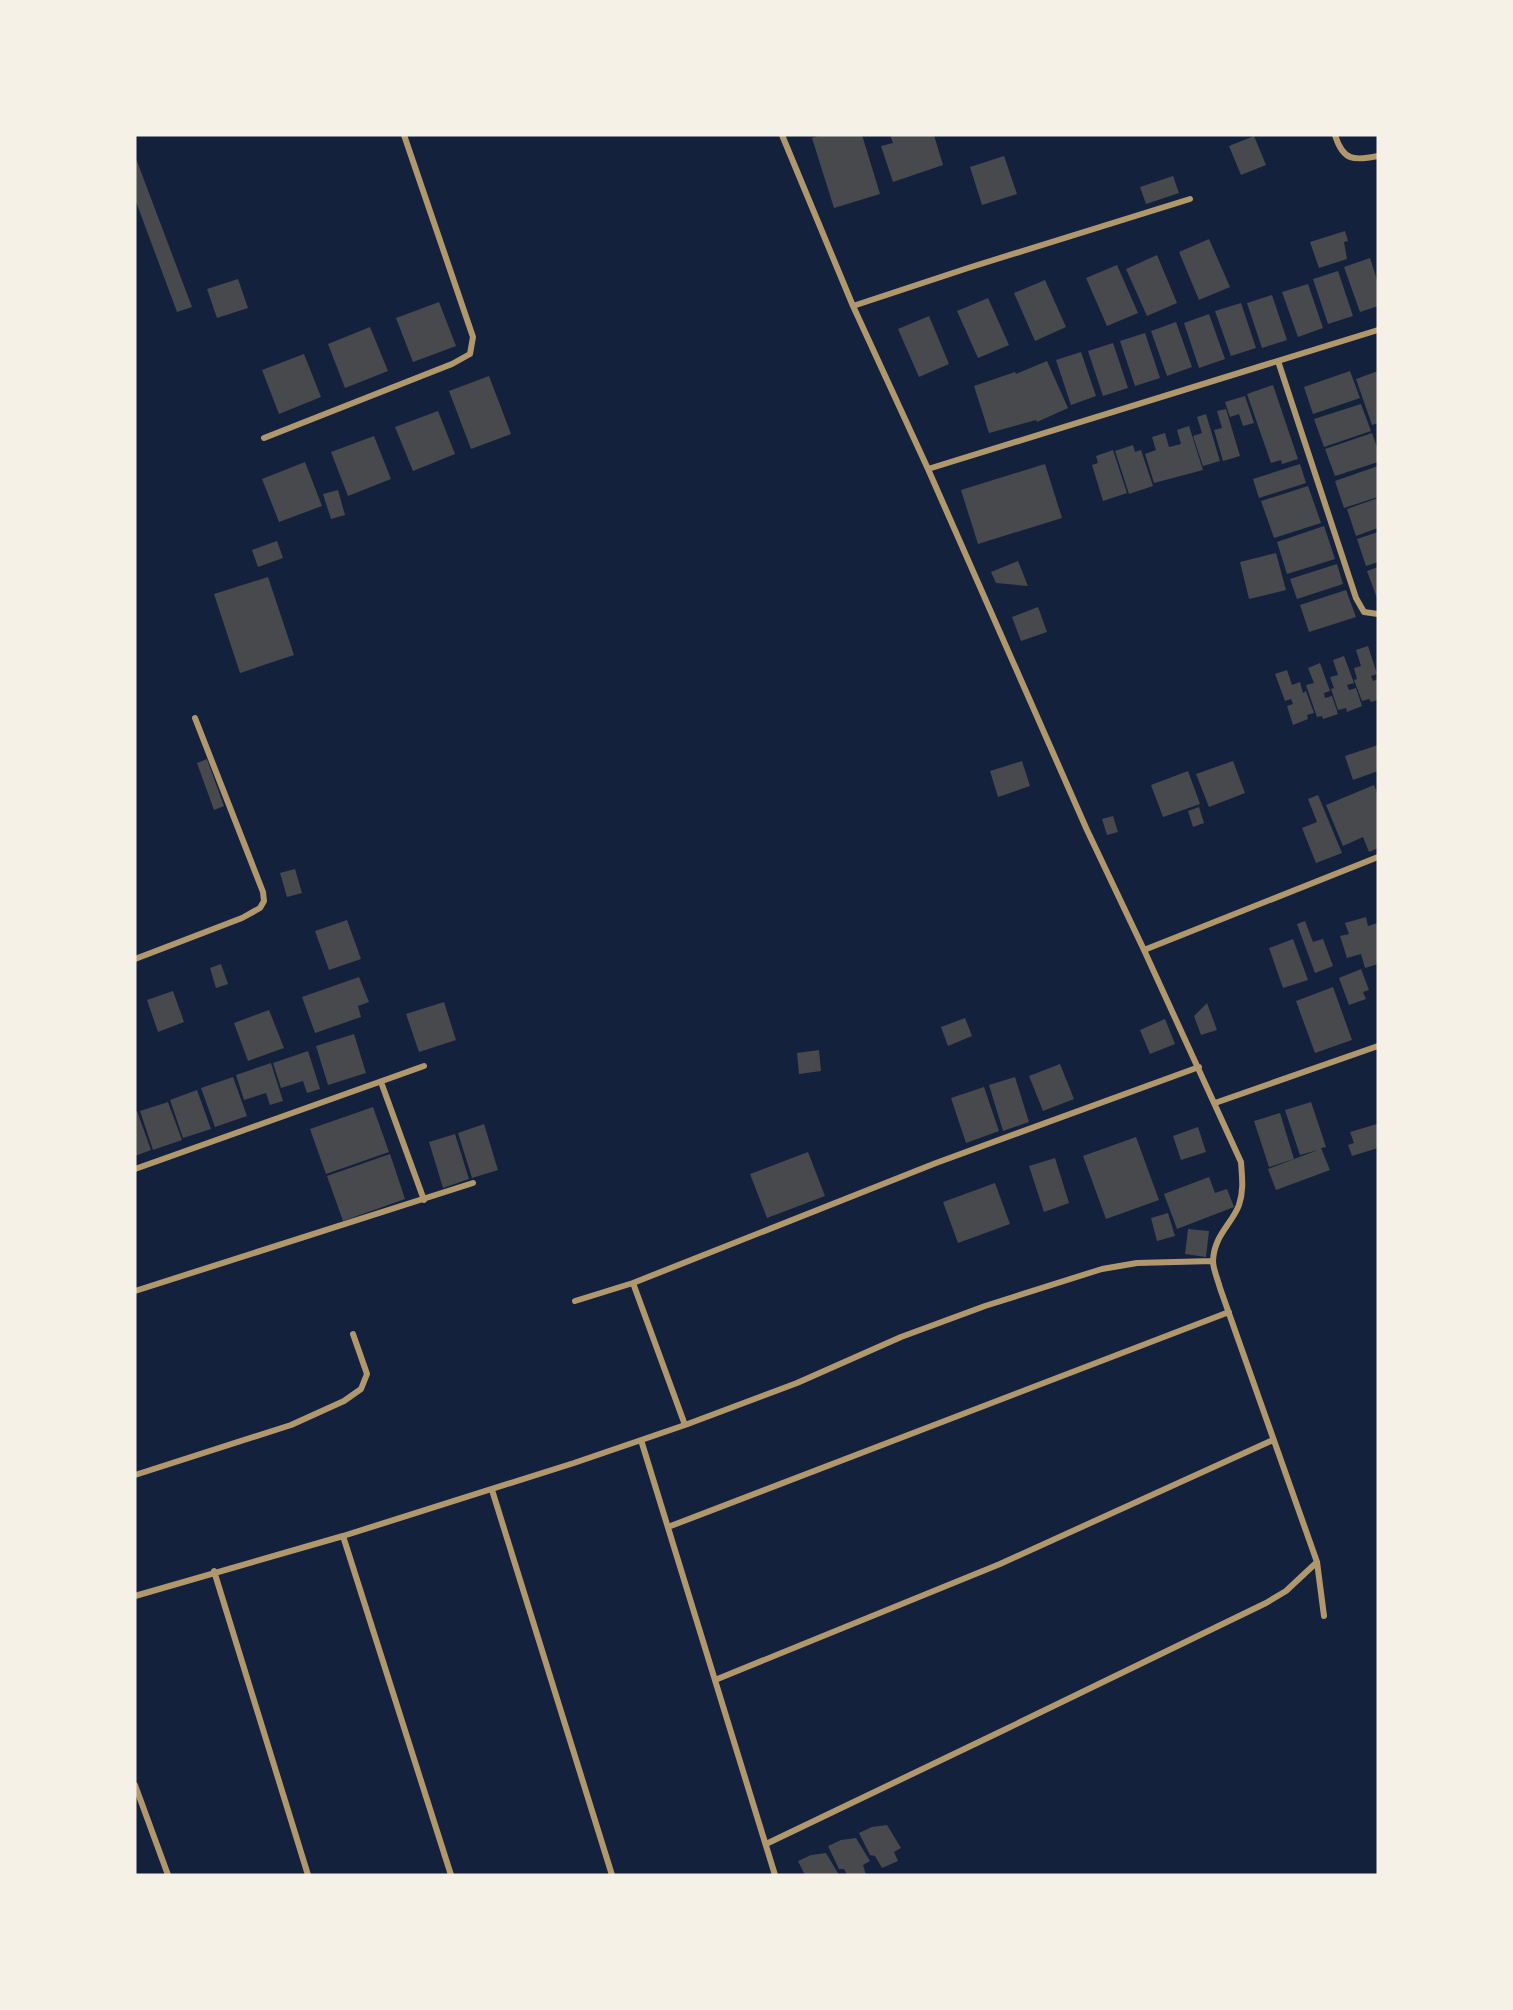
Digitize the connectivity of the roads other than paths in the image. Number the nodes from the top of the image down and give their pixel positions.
1 (404, 135) edge
2 (782, 135) edge
3 (1335, 135) edge
4 (1378, 156) edge
5 (1190, 199) dead end
6 (853, 306) junction
7 (1378, 330) edge
8 (1278, 361) junction
9 (264, 438) dead end
10 (928, 469) junction
11 (1378, 614) edge
12 (195, 718) dead end
13 (1378, 857) edge
14 (1144, 950) junction
15 (135, 959) edge
16 (1378, 1046) edge
17 (424, 1066) dead end
18 (1199, 1067) junction
19 (381, 1082) junction
20 (1215, 1103) junction
21 (135, 1169) edge
22 (473, 1183) dead end
23 (424, 1200) junction
24 (1213, 1261) junction
25 (633, 1282) junction
26 (135, 1292) edge
27 (575, 1301) dead end
28 (1229, 1312) junction
29 (353, 1334) dead end
30 (685, 1425) junction
31 (640, 1440) junction
32 (1273, 1440) junction
33 (135, 1475) edge
34 (492, 1490) junction
35 (668, 1527) junction
36 (343, 1536) junction
37 (1317, 1562) junction
38 (214, 1571) junction
39 (135, 1596) edge
40 (1324, 1616) dead end
41 (715, 1680) junction
42 (135, 1785) edge
43 (766, 1844) junction
44 (168, 1875) edge
45 (308, 1875) edge
46 (450, 1875) edge
47 (612, 1875) edge
48 (775, 1875) edge

1 - 9 street
2 - 6 street
3 - 4 street
5 - 6 street
6 - 10 street
7 - 8 street
8 - 10 street
8 - 11 street
10 - 14 street
12 - 15 street
13 - 14 street
14 - 18 street
16 - 20 street
17 - 19 street
18 - 20 street
18 - 25 street
19 - 21 street
19 - 23 street
20 - 24 street
22 - 23 street
23 - 26 street
24 - 28 street
24 - 30 street
25 - 27 street
25 - 30 street
28 - 32 street
28 - 35 street
29 - 33 street
30 - 31 street
31 - 34 street
31 - 35 street
32 - 37 street
32 - 41 street
34 - 36 street
34 - 47 street
35 - 41 street
36 - 38 street
36 - 46 street
37 - 40 street
37 - 43 street
38 - 39 street
38 - 45 street
41 - 43 street
42 - 44 street
43 - 48 street

